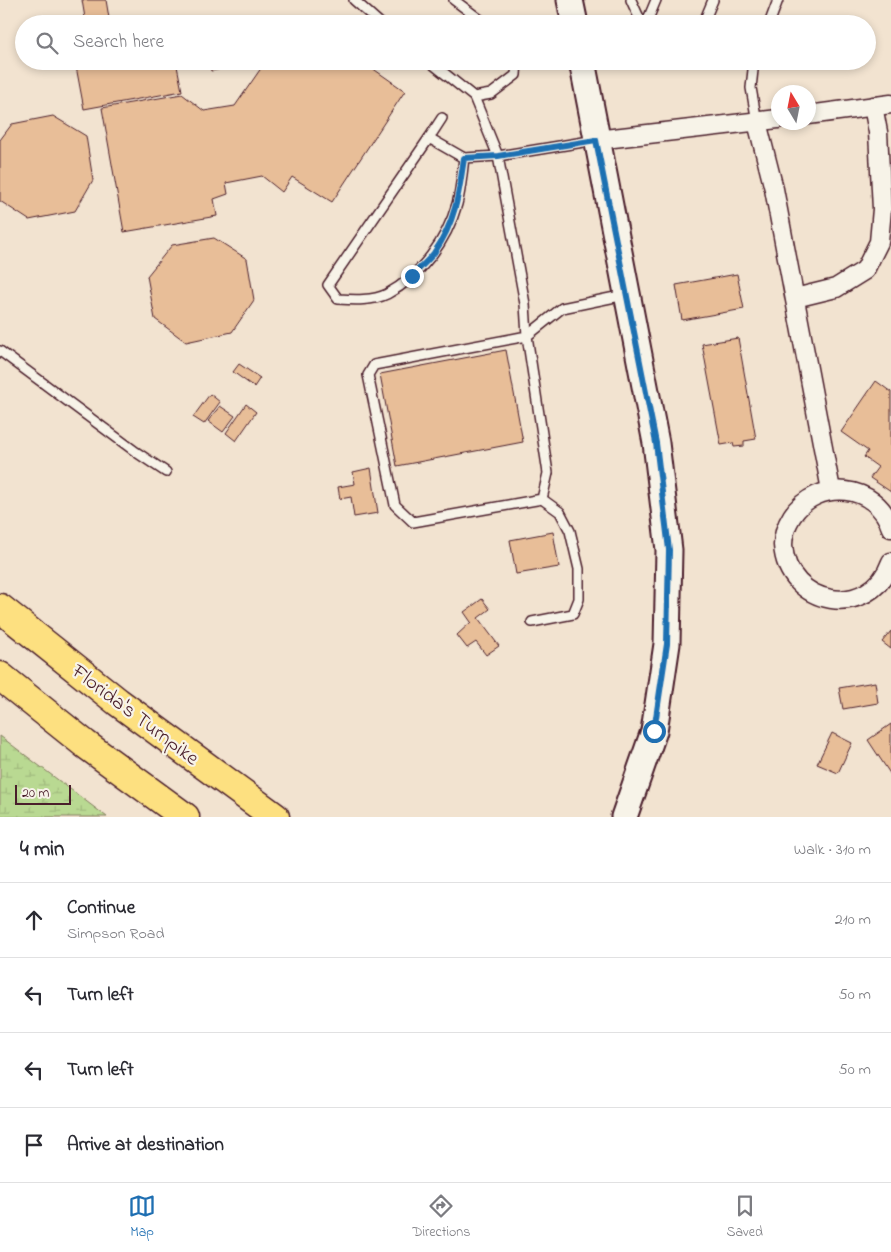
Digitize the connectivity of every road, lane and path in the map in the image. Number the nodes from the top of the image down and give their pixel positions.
1 (354, 0) edge
2 (454, 0) edge
3 (570, 0) edge
4 (631, 0) edge
5 (656, 0) edge
6 (713, 0) edge
7 (778, 0) edge
8 (371, 15) edge
9 (474, 15) edge
10 (573, 15) edge
11 (638, 15) edge
12 (650, 15) edge
13 (706, 15) edge
14 (772, 15) edge
15 (440, 70) edge
16 (516, 70) edge
17 (584, 70) edge
18 (753, 70) edge
19 (474, 97) junction
20 (891, 104) edge
21 (873, 106) junction
22 (816, 114) edge
23 (442, 118) dead end
24 (771, 120) edge
25 (757, 122) junction
26 (429, 138) junction
27 (596, 140) junction
28 (498, 156) junction
29 (464, 158) junction
30 (628, 294) junction
31 (795, 298) junction
32 (527, 336) junction
33 (0, 351) edge
34 (166, 472) dead end
35 (831, 490) junction
36 (542, 499) junction
37 (891, 528) edge
38 (891, 562) edge
39 (0, 608) edge
40 (532, 622) dead end
41 (0, 676) edge
42 (185, 817) edge
43 (275, 817) edge
44 (624, 817) edge

1 - 8 lane
2 - 9 lane
3 - 10 main road
4 - 11 lane
5 - 12 lane
6 - 13 lane
7 - 14 lane
15 - 19 lane
16 - 19 lane
17 - 27 main road
18 - 25 lane
19 - 28 lane
20 - 21 street
21 - 22 street
21 - 31 street
23 - 26 lane
24 - 25 street
25 - 27 street
25 - 31 street
26 - 29 lane
26 - 29 lane
27 - 28 lane
27 - 30 main road
28 - 29 lane
28 - 32 lane
30 - 32 lane
30 - 44 main road
31 - 35 street
32 - 36 lane
32 - 36 lane
33 - 34 lane
35 - 37 street
35 - 38 street
36 - 40 lane
39 - 43 highway, Florida's Turnpike
41 - 42 highway

